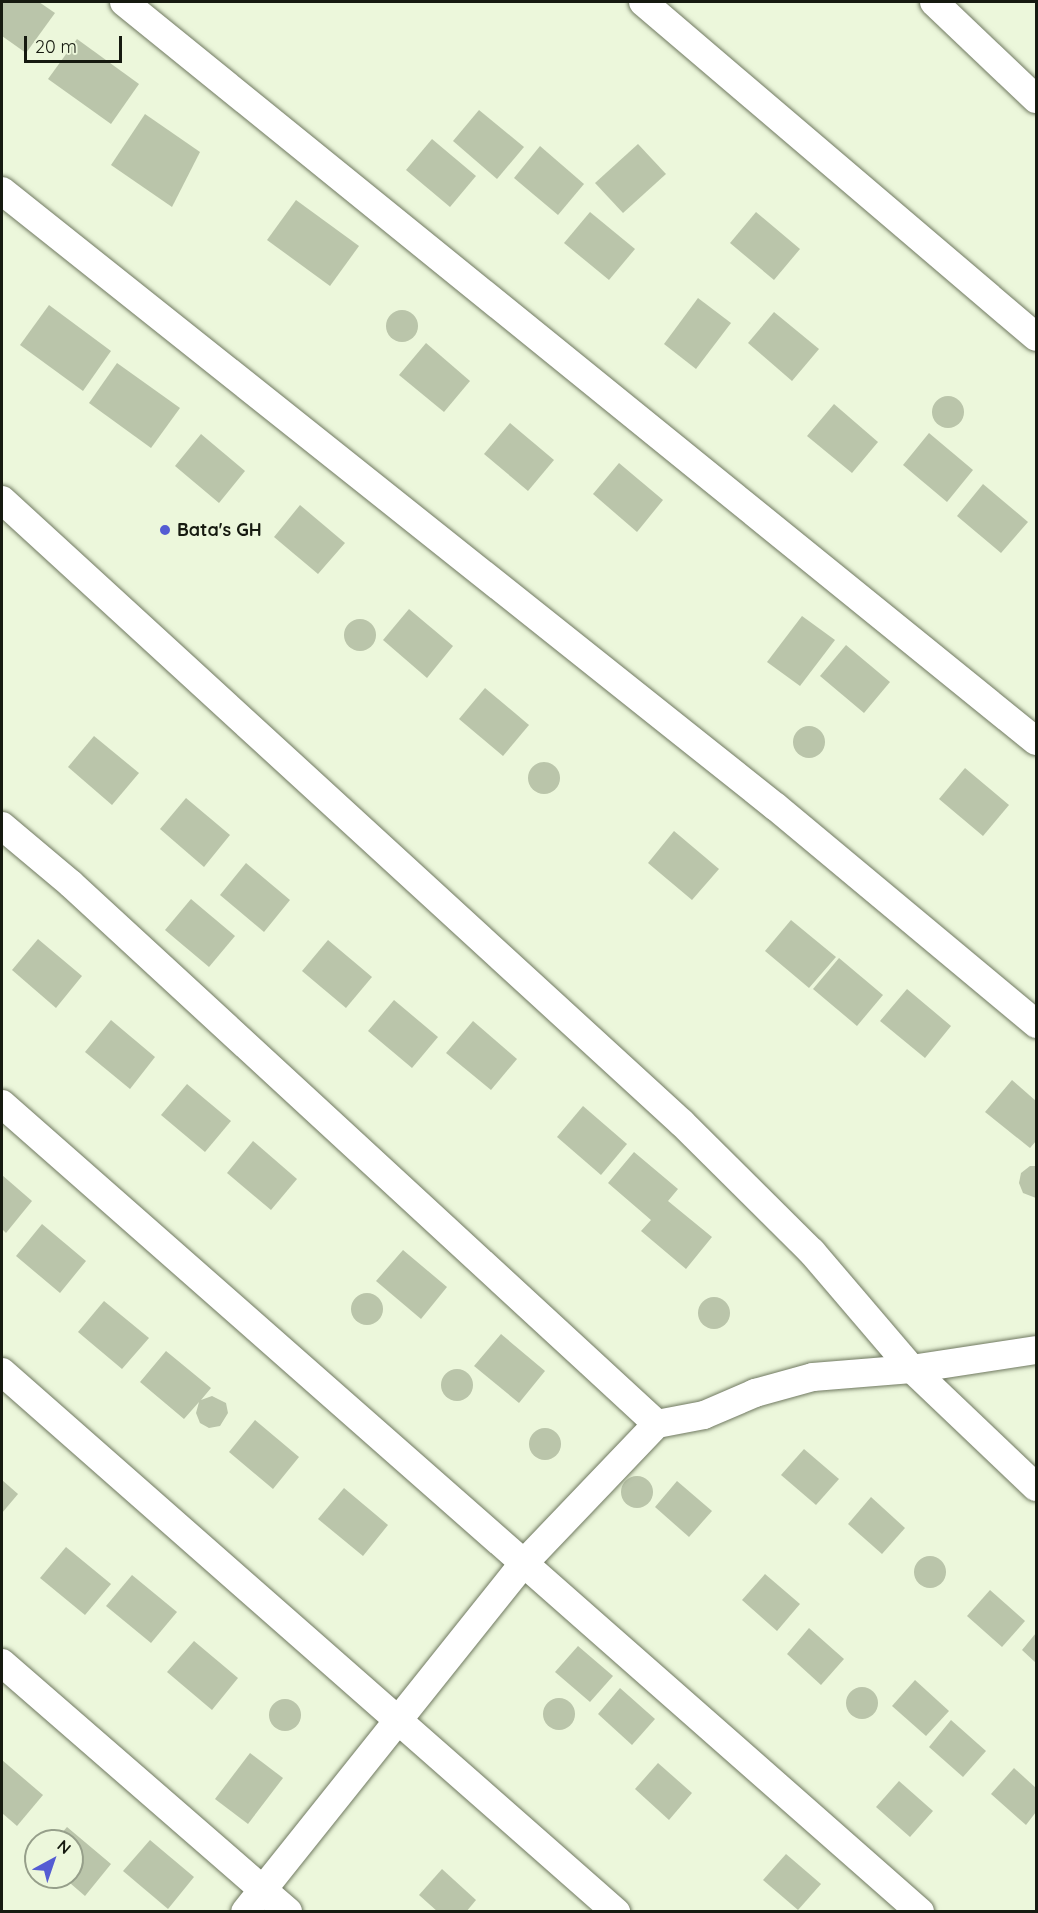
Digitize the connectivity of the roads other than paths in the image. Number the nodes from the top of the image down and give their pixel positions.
1 (124, 2) edge
2 (643, 2) edge
3 (934, 2) edge
4 (1036, 99) edge
5 (2, 190) edge
6 (1036, 337) edge
7 (2, 500) edge
8 (1036, 741) edge
9 (2, 826) edge
10 (1036, 1023) edge
11 (2, 1104) edge
12 (1036, 1350) edge
13 (912, 1369) junction
14 (2, 1372) edge
15 (657, 1424) junction
16 (1036, 1487) edge
17 (524, 1563) junction
18 (2, 1663) edge
19 (395, 1720) junction
20 (253, 1901) edge
21 (288, 1911) edge
22 (616, 1911) edge
23 (920, 1911) edge

1 - 8 street
2 - 6 street
3 - 4 street
5 - 10 street
7 - 13 street
9 - 15 street
11 - 17 street
12 - 13 street
13 - 15 street
13 - 16 street
14 - 19 street
15 - 17 street
17 - 19 street
17 - 23 street
18 - 20 street
19 - 20 street
19 - 22 street
20 - 21 street

